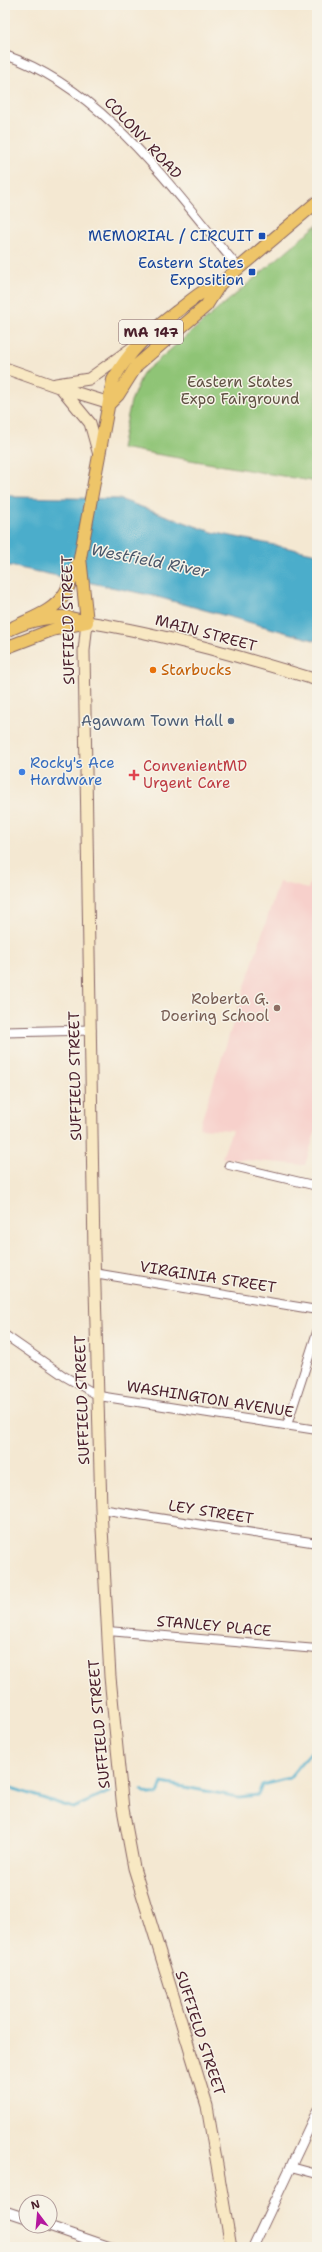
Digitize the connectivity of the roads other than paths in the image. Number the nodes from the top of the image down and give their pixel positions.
1 (5, 55) edge
2 (317, 202) edge
3 (239, 268) junction
4 (220, 284) junction
5 (148, 335) junction
6 (5, 368) edge
7 (57, 386) junction
8 (110, 403) junction
9 (99, 455) junction
10 (80, 558) junction
11 (86, 622) junction
12 (10, 629) edge
13 (5, 648) edge
14 (317, 680) edge
15 (91, 1030) junction
16 (5, 1032) edge
17 (229, 1165) dead end
18 (317, 1186) edge
19 (94, 1272) junction
20 (317, 1310) edge
21 (317, 1332) edge
22 (5, 1335) edge
23 (99, 1396) junction
24 (287, 1425) junction
25 (317, 1430) edge
26 (101, 1509) junction
27 (317, 1543) edge
28 (108, 1631) junction
29 (317, 1650) edge
30 (317, 2111) edge
31 (291, 2167) junction
32 (317, 2174) edge
33 (5, 2211) edge
34 (18, 2215) edge
35 (58, 2229) edge
36 (110, 2247) edge
37 (231, 2247) edge
38 (253, 2247) edge

1 - 3 street, COLONY ROAD
2 - 3 main road, MA 147
3 - 4 main road, MA 147
4 - 5 main road, MA 147
4 - 8 main road, MA 147
5 - 7 main road
5 - 8 main road, MA 147
6 - 7 main road
7 - 8 main road
7 - 9 main road
8 - 9 main road, MA 147
9 - 10 main road, SUFFIELD STREET / MA 147
10 - 11 main road, SUFFIELD STREET / MA 147
10 - 12 main road, MA 147
11 - 12 main road
11 - 13 main road
11 - 14 main road, MAIN STREET
11 - 15 main road, SUFFIELD STREET
15 - 16 street
15 - 19 main road, SUFFIELD STREET
17 - 18 street
19 - 20 street, VIRGINIA STREET
19 - 23 main road, SUFFIELD STREET
21 - 24 street
22 - 23 street
23 - 24 street, WASHINGTON AVENUE
23 - 26 main road, SUFFIELD STREET
24 - 25 street, WASHINGTON AVENUE
26 - 27 street, LEY STREET
26 - 28 main road, SUFFIELD STREET
28 - 29 street, STANLEY PLACE
28 - 37 main road, SUFFIELD STREET
30 - 31 street
31 - 32 street
31 - 38 street
33 - 34 street
35 - 36 street

